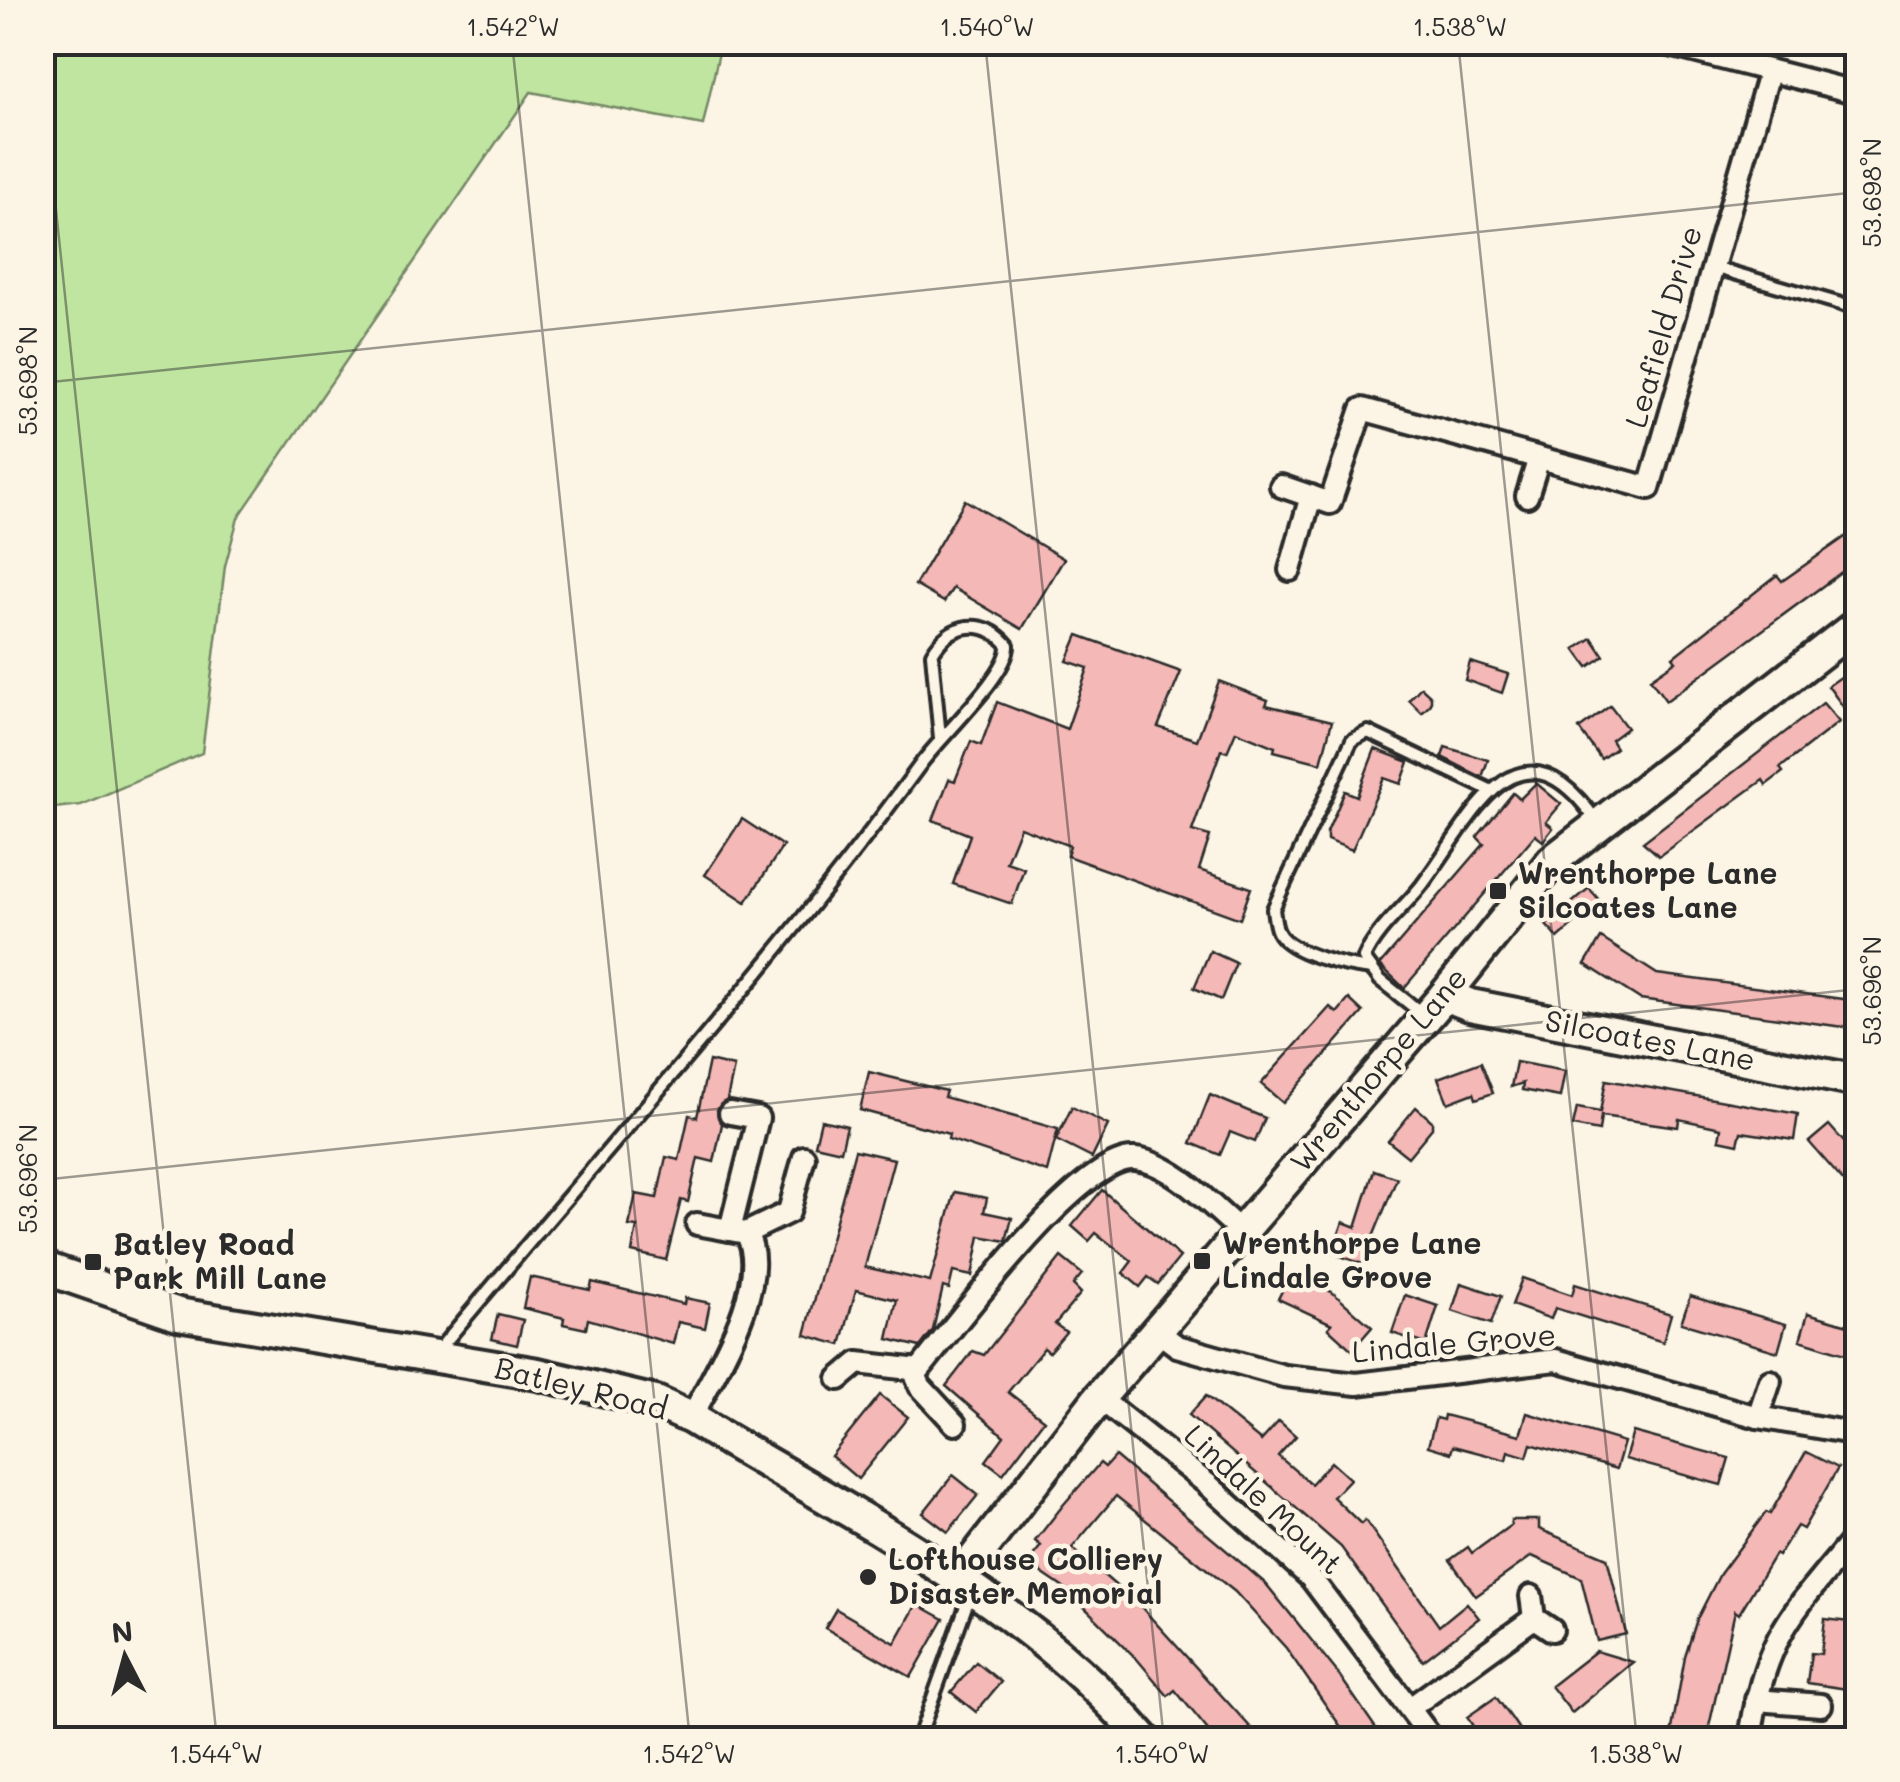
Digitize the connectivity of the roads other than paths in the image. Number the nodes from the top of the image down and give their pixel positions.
1 (1658, 42) edge
2 (1770, 73) junction
3 (1858, 94) edge
4 (1713, 267) junction
5 (1858, 309) edge
6 (1539, 458) junction
7 (1281, 486) dead end
8 (1311, 496) junction
9 (1528, 496) dead end
10 (1290, 570) dead end
11 (1858, 624) edge
12 (940, 738) junction
13 (1492, 791) junction
14 (1597, 823) junction
15 (1372, 969) junction
16 (1435, 1006) junction
17 (1858, 1081) edge
18 (730, 1113) dead end
19 (804, 1156) dead end
20 (697, 1224) dead end
21 (737, 1225) junction
22 (1242, 1232) junction
23 (42, 1267) edge
24 (1157, 1331) junction
25 (432, 1358) junction
26 (914, 1371) junction
27 (839, 1379) dead end
28 (1770, 1381) dead end
29 (1099, 1398) junction
30 (691, 1418) junction
31 (1758, 1418) junction
32 (955, 1424) dead end
33 (1858, 1434) edge
34 (1858, 1533) edge
35 (966, 1581) junction
36 (1531, 1596) dead end
37 (1756, 1700) junction
38 (1821, 1705) dead end
39 (1410, 1708) junction
40 (918, 1740) edge
41 (1145, 1740) edge
42 (1433, 1740) edge
43 (1750, 1740) edge

1 - 2 street
2 - 3 street
2 - 4 street, Leafield Drive
4 - 5 lane
4 - 6 street, Leafield Drive
6 - 8 street, Leafield Drive
6 - 9 street
7 - 8 street
8 - 10 street
11 - 14 street, Wrenthorpe Lane
12 - 12 lane
12 - 25 lane
13 - 14 lane
13 - 15 lane
13 - 15 lane
14 - 16 street, Wrenthorpe Lane
15 - 16 lane
16 - 17 street, Silcoates Lane
16 - 22 street, Wrenthorpe Lane
18 - 21 street
19 - 21 street
20 - 21 street
21 - 30 street
22 - 24 street, Wrenthorpe Lane
22 - 26 street
23 - 25 street, Batley Road
24 - 29 street, Wrenthorpe Lane
24 - 31 street, Lindale Grove
25 - 30 street, Batley Road
26 - 27 street
26 - 32 street
28 - 31 street
29 - 35 street, Wrenthorpe Lane
29 - 39 street, Lindale Mount
30 - 35 street, Batley Road
31 - 33 street, Lindale Grove
34 - 37 street
35 - 40 lane
35 - 41 street, Batley Road
36 - 39 street
37 - 38 street
37 - 43 street
39 - 42 street, Lindale Mount

